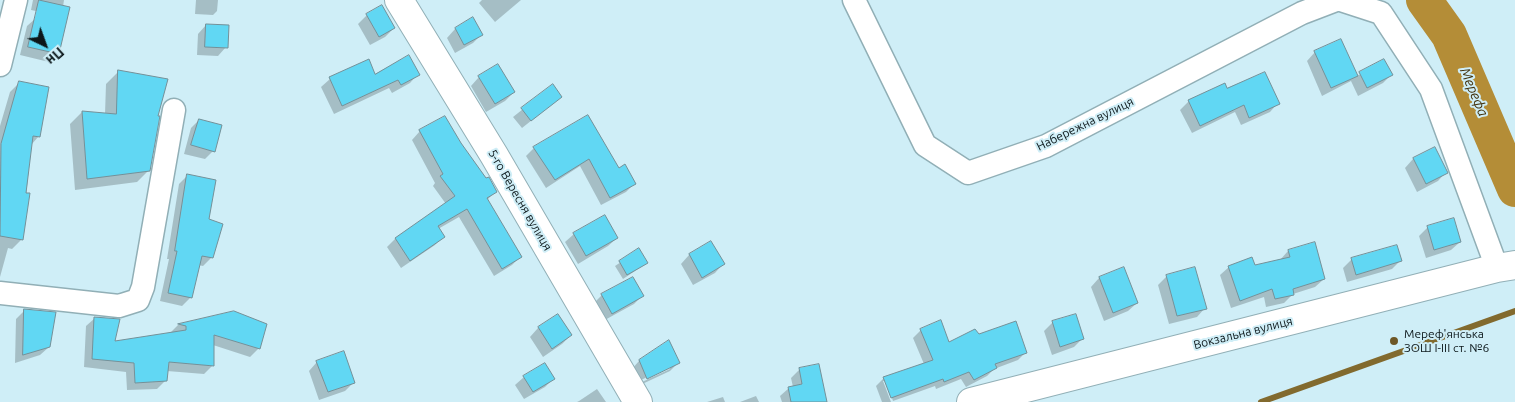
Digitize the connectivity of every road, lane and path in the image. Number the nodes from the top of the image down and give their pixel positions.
1 (16, 0) edge
2 (399, 0) edge
3 (854, 0) edge
4 (1336, 0) edge
5 (1341, 0) edge
6 (0, 65) edge
7 (174, 110) dead end
8 (1506, 267) edge
9 (0, 293) edge
10 (638, 402) edge
11 (971, 402) edge

1 - 6 street
2 - 10 street, 5-го Вересня вулиця
3 - 4 street, Набережна вулиця
5 - 8 street
7 - 9 street
8 - 11 street, Вокзальна вулиця

